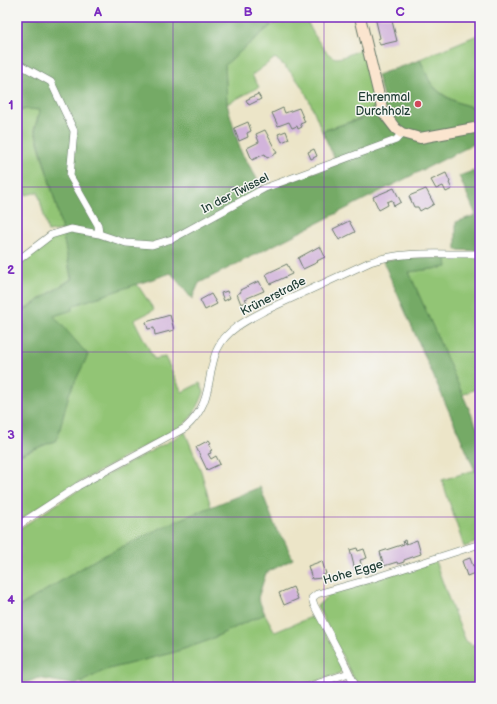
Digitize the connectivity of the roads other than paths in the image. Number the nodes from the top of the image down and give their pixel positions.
1 (360, 17) edge
2 (17, 63) edge
3 (480, 127) edge
4 (402, 133) junction
5 (98, 234) junction
6 (480, 254) edge
7 (17, 261) edge
8 (17, 526) edge
9 (480, 544) edge
10 (349, 673) junction
11 (307, 687) edge
12 (356, 687) edge

1 - 4 street
2 - 5 street
3 - 4 street
4 - 5 street, In der Twissel
5 - 7 street, In der Twissel
6 - 8 street, Krünerstraße
9 - 10 street, Hohe Egge
10 - 11 street
10 - 12 street, Hohe Egge

